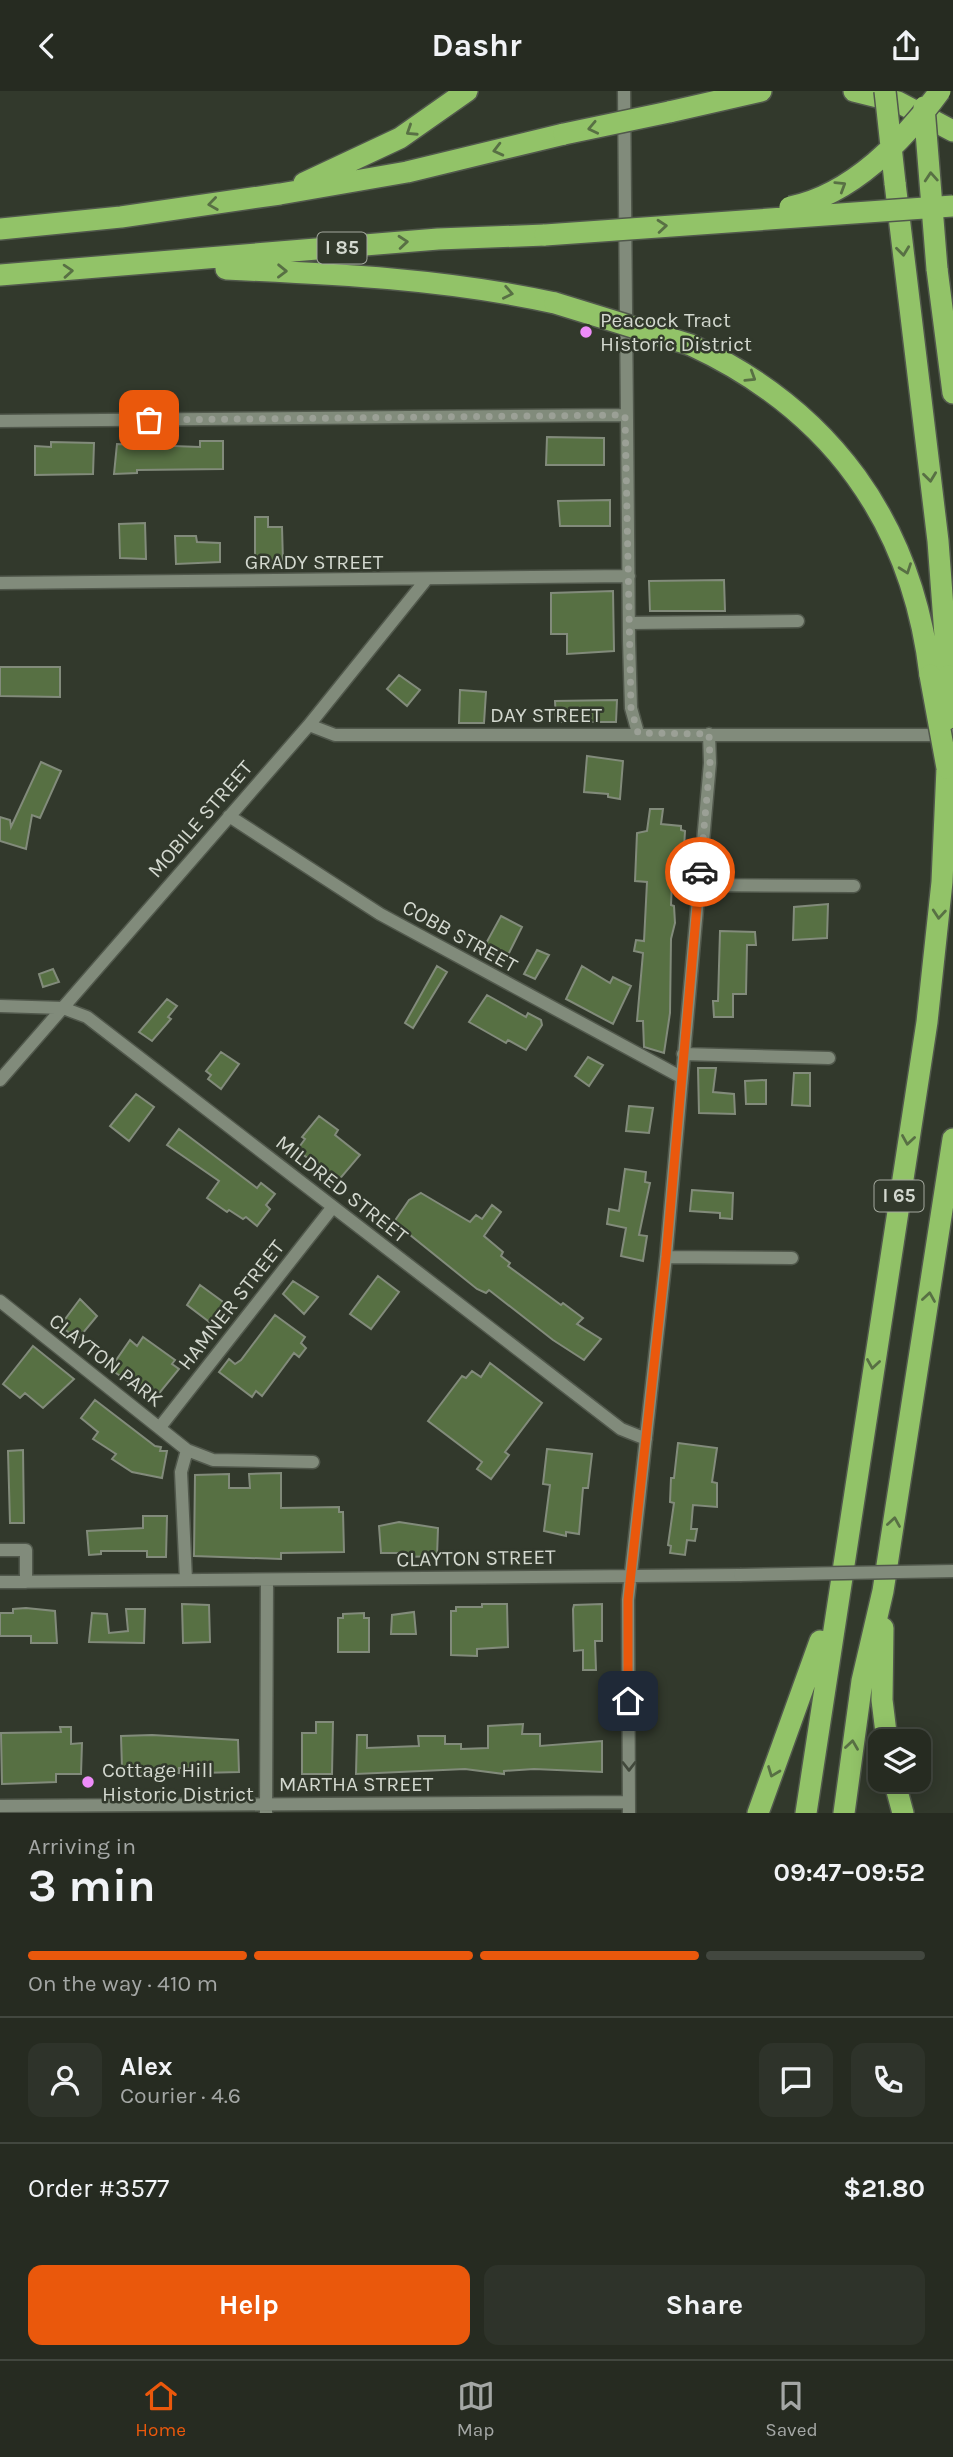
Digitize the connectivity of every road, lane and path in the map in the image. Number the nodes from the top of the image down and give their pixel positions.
1 (467, 91) edge
2 (624, 91) edge
3 (761, 91) edge
4 (855, 91) edge
5 (885, 91) edge
6 (922, 91) edge
7 (940, 91) edge
8 (953, 131) edge
9 (280, 194) junction
10 (953, 206) edge
11 (706, 222) junction
12 (0, 229) edge
13 (140, 265) junction
14 (0, 275) edge
15 (953, 393) edge
16 (625, 415) junction
17 (0, 421) edge
18 (629, 576) junction
19 (425, 581) junction
20 (0, 583) edge
21 (798, 621) dead end
22 (631, 622) junction
23 (939, 675) junction
24 (309, 725) junction
25 (638, 733) junction
26 (709, 734) junction
27 (953, 735) edge
28 (229, 815) junction
29 (699, 885) junction
30 (854, 886) dead end
31 (0, 1006) edge
32 (63, 1007) junction
33 (683, 1053) junction
34 (829, 1058) dead end
35 (681, 1077) junction
36 (0, 1080) edge
37 (953, 1139) edge
38 (332, 1207) junction
39 (666, 1257) junction
40 (792, 1258) dead end
41 (0, 1301) edge
42 (160, 1426) junction
43 (646, 1439) junction
44 (187, 1450) junction
45 (313, 1462) dead end
46 (0, 1549) edge
47 (953, 1571) edge
48 (631, 1576) junction
49 (186, 1580) junction
50 (267, 1580) junction
51 (0, 1582) edge
52 (26, 1582) junction
53 (883, 1591) junction
54 (837, 1593) junction
55 (886, 1729) edge
56 (897, 1792) edge
57 (0, 1806) edge
58 (629, 1807) edge
59 (266, 1808) edge
60 (758, 1813) edge
61 (806, 1813) edge
62 (844, 1813) edge
63 (903, 1813) edge

1 -> 9 highway
2 - 16 street
3 -> 9 highway, bridge
4 - 8 highway
5 -> 23 highway, I 65, bridge
15 -> 6 highway, bridge
11 -> 7 highway, bridge
9 -> 12 highway
10 - 11 highway, bridge
13 -> 11 highway, I 85, bridge
14 -> 13 highway, I 85
13 -> 23 highway, bridge
16 - 17 street
16 - 18 street
18 - 19 street, GRADY STREET
18 - 22 street
19 - 20 street, GRADY STREET
19 - 24 street, MOBILE STREET
21 - 22 street
22 - 25 street
23 -> 54 highway, I 65, bridge
24 - 25 street, DAY STREET
24 - 28 street, MOBILE STREET
25 - 26 street, DAY STREET
26 - 27 street, DAY STREET
26 - 29 street
28 - 32 street, MOBILE STREET
28 - 35 street, COBB STREET
29 - 30 street
29 - 33 street
31 - 32 street, MILDRED STREET
32 - 36 street, MOBILE STREET
32 - 38 street, MILDRED STREET
33 - 34 street
33 - 35 street
35 - 39 street
53 -> 37 highway, I 65
38 - 42 street, HAMNER STREET
38 - 43 street, MILDRED STREET
39 - 40 street
39 - 43 street
41 - 42 street, CLAYTON PARK
42 - 44 street, CLAYTON PARK
43 - 48 street
44 - 45 street
44 - 49 street
46 - 52 street
47 - 48 street, CLAYTON STREET, bridge
48 - 50 street, CLAYTON STREET
48 -> 58 street
49 - 50 street, CLAYTON STREET
49 - 52 street, CLAYTON STREET
50 - 59 street
51 - 52 street, CLAYTON STREET
53 - 55 highway
62 -> 53 highway, I 65
54 -> 60 highway
54 - 61 highway, I 65
56 - 63 highway
57 - 59 street, MARTHA STREET
58 - 59 street, MARTHA STREET

